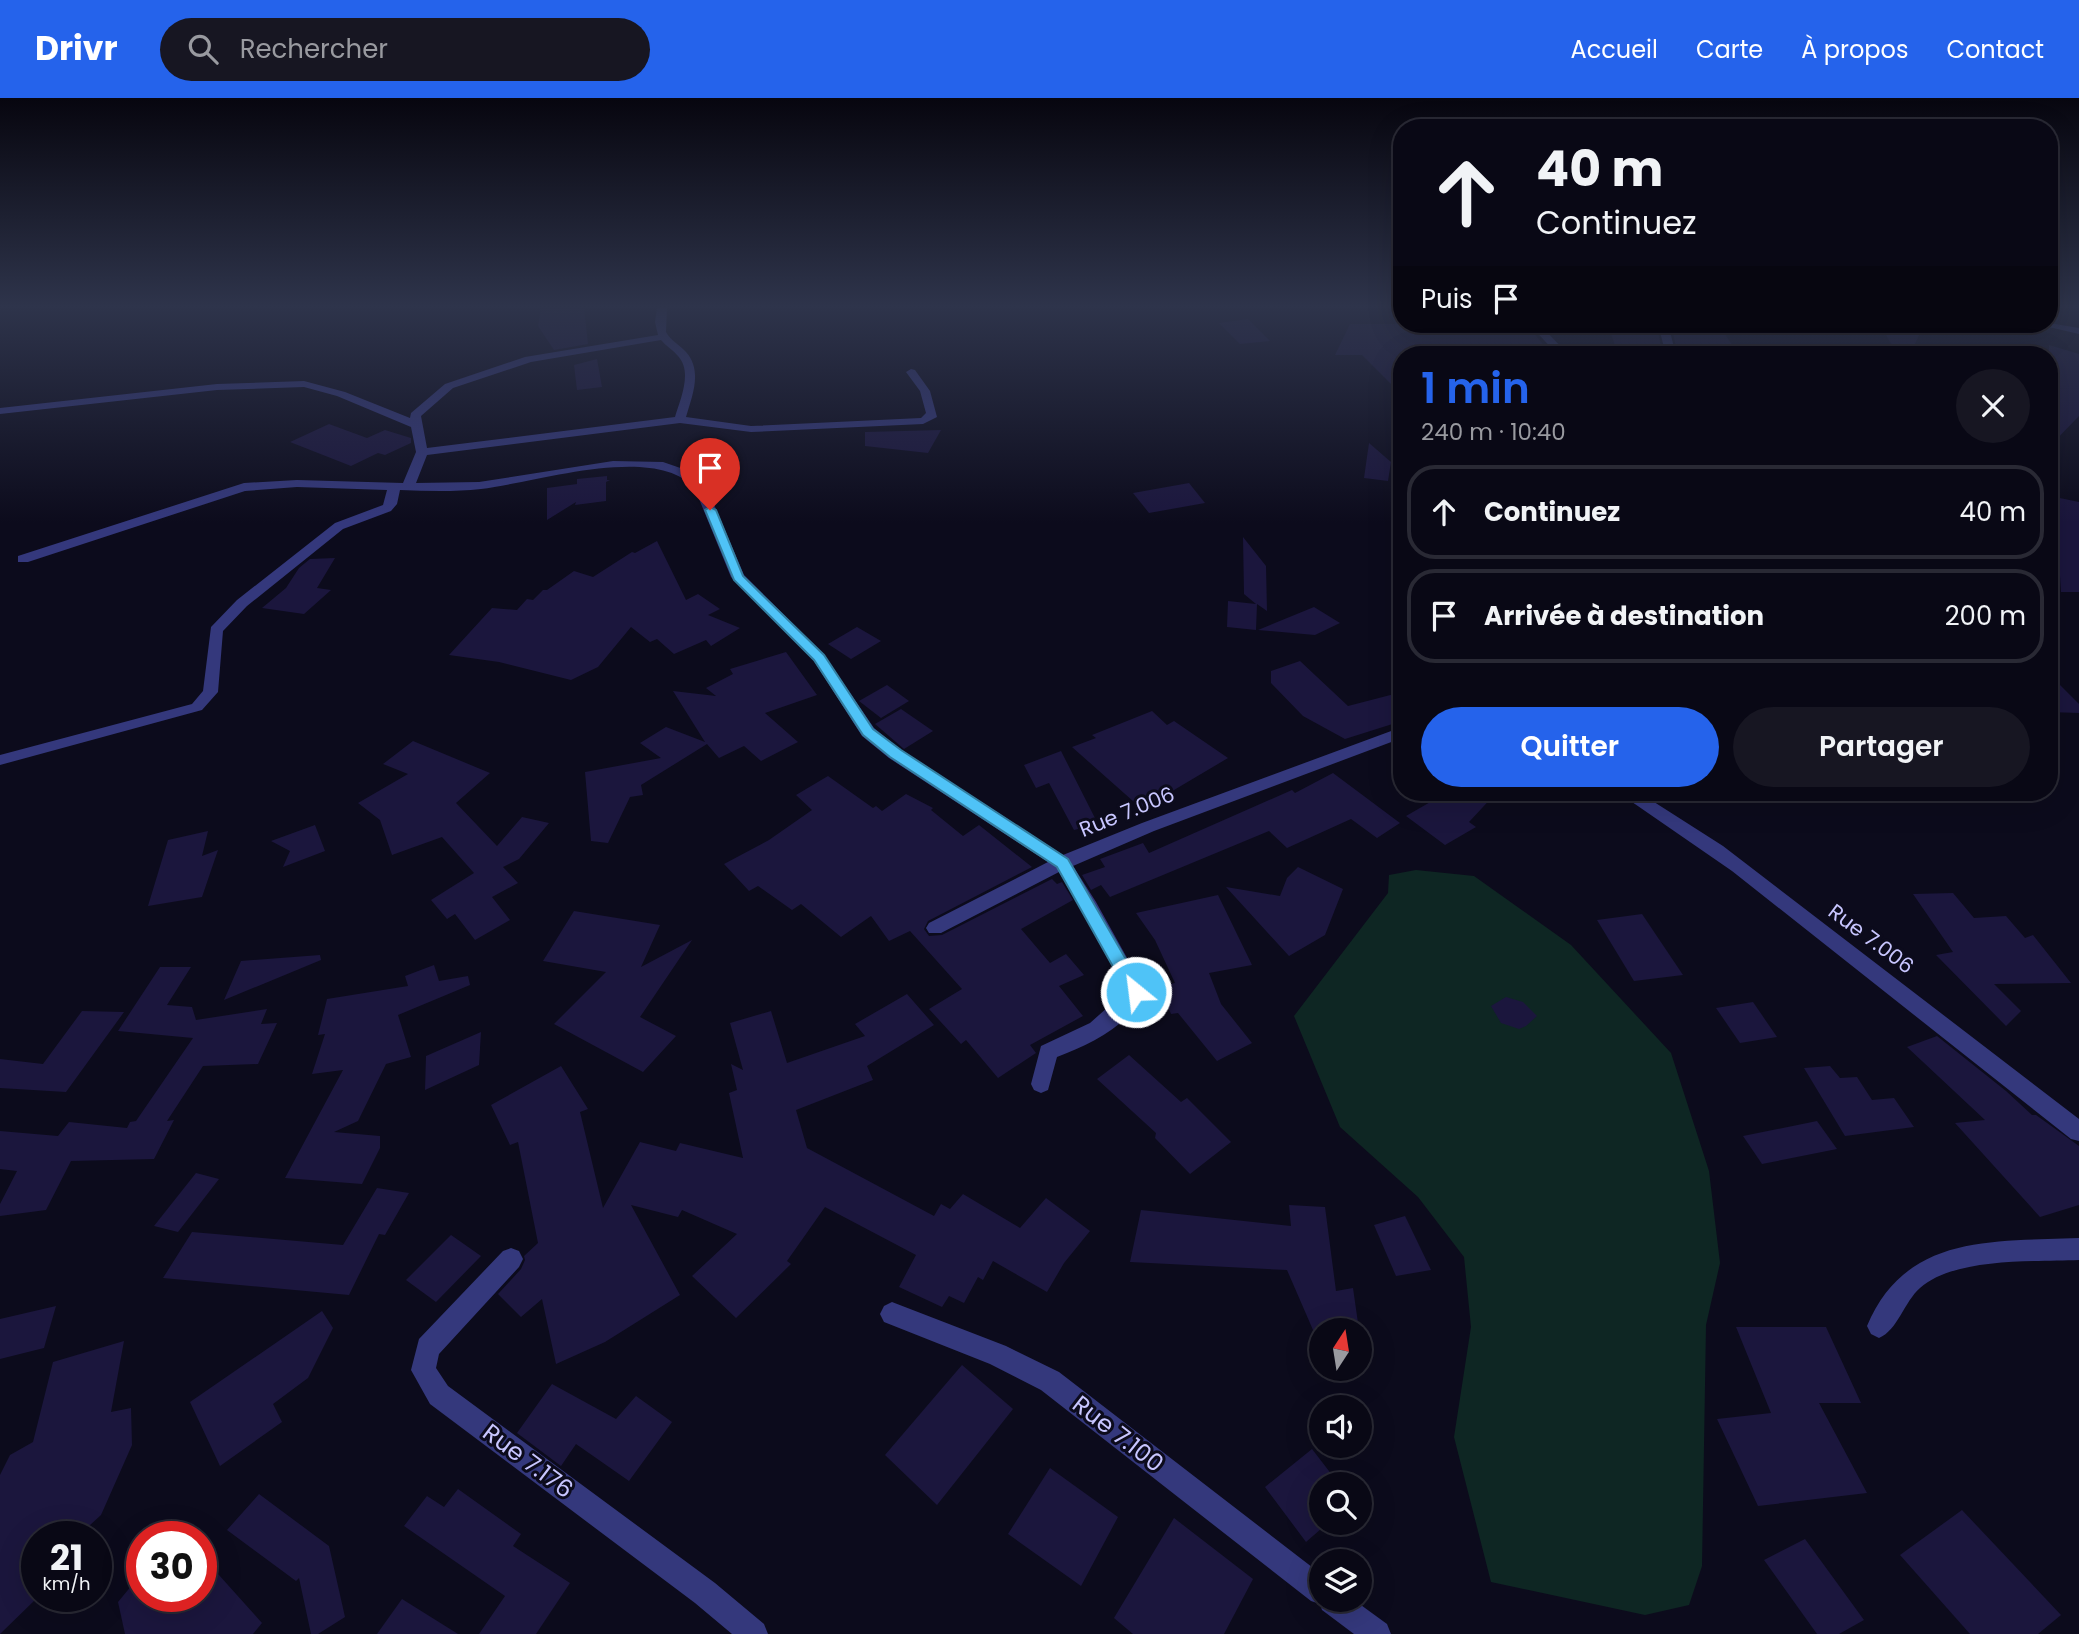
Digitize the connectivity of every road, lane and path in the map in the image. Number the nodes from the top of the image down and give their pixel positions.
1 (468, 380) edge
2 (688, 380) edge
3 (917, 380) edge
4 (0, 411) edge
5 (680, 420) junction
6 (416, 425) junction
7 (422, 452) junction
8 (400, 486) junction
9 (23, 559) dead end
10 (1393, 735) edge
11 (0, 760) edge
12 (1642, 801) edge
13 (1062, 863) junction
14 (935, 928) dead end
15 (1041, 1084) dead end
16 (2079, 1132) edge
17 (2079, 1249) edge
18 (512, 1259) dead end
19 (892, 1314) dead end
20 (1879, 1326) dead end
21 (1309, 1582) edge
22 (1348, 1612) edge
23 (754, 1634) edge
24 (1377, 1634) edge

1 - 6 street
2 - 5 street
3 - 5 street
4 - 6 street
5 - 7 street
6 - 7 street
7 - 8 street
8 - 9 street
8 - 11 street
8 - 13 street
10 - 13 street, Rue 7.006
12 - 16 street, Rue 7.006
13 - 14 street
13 - 15 street, Rue 7.006
17 - 20 street
18 - 23 street, Rue 7.176
19 - 21 street, Rue 7.100
22 - 24 street

